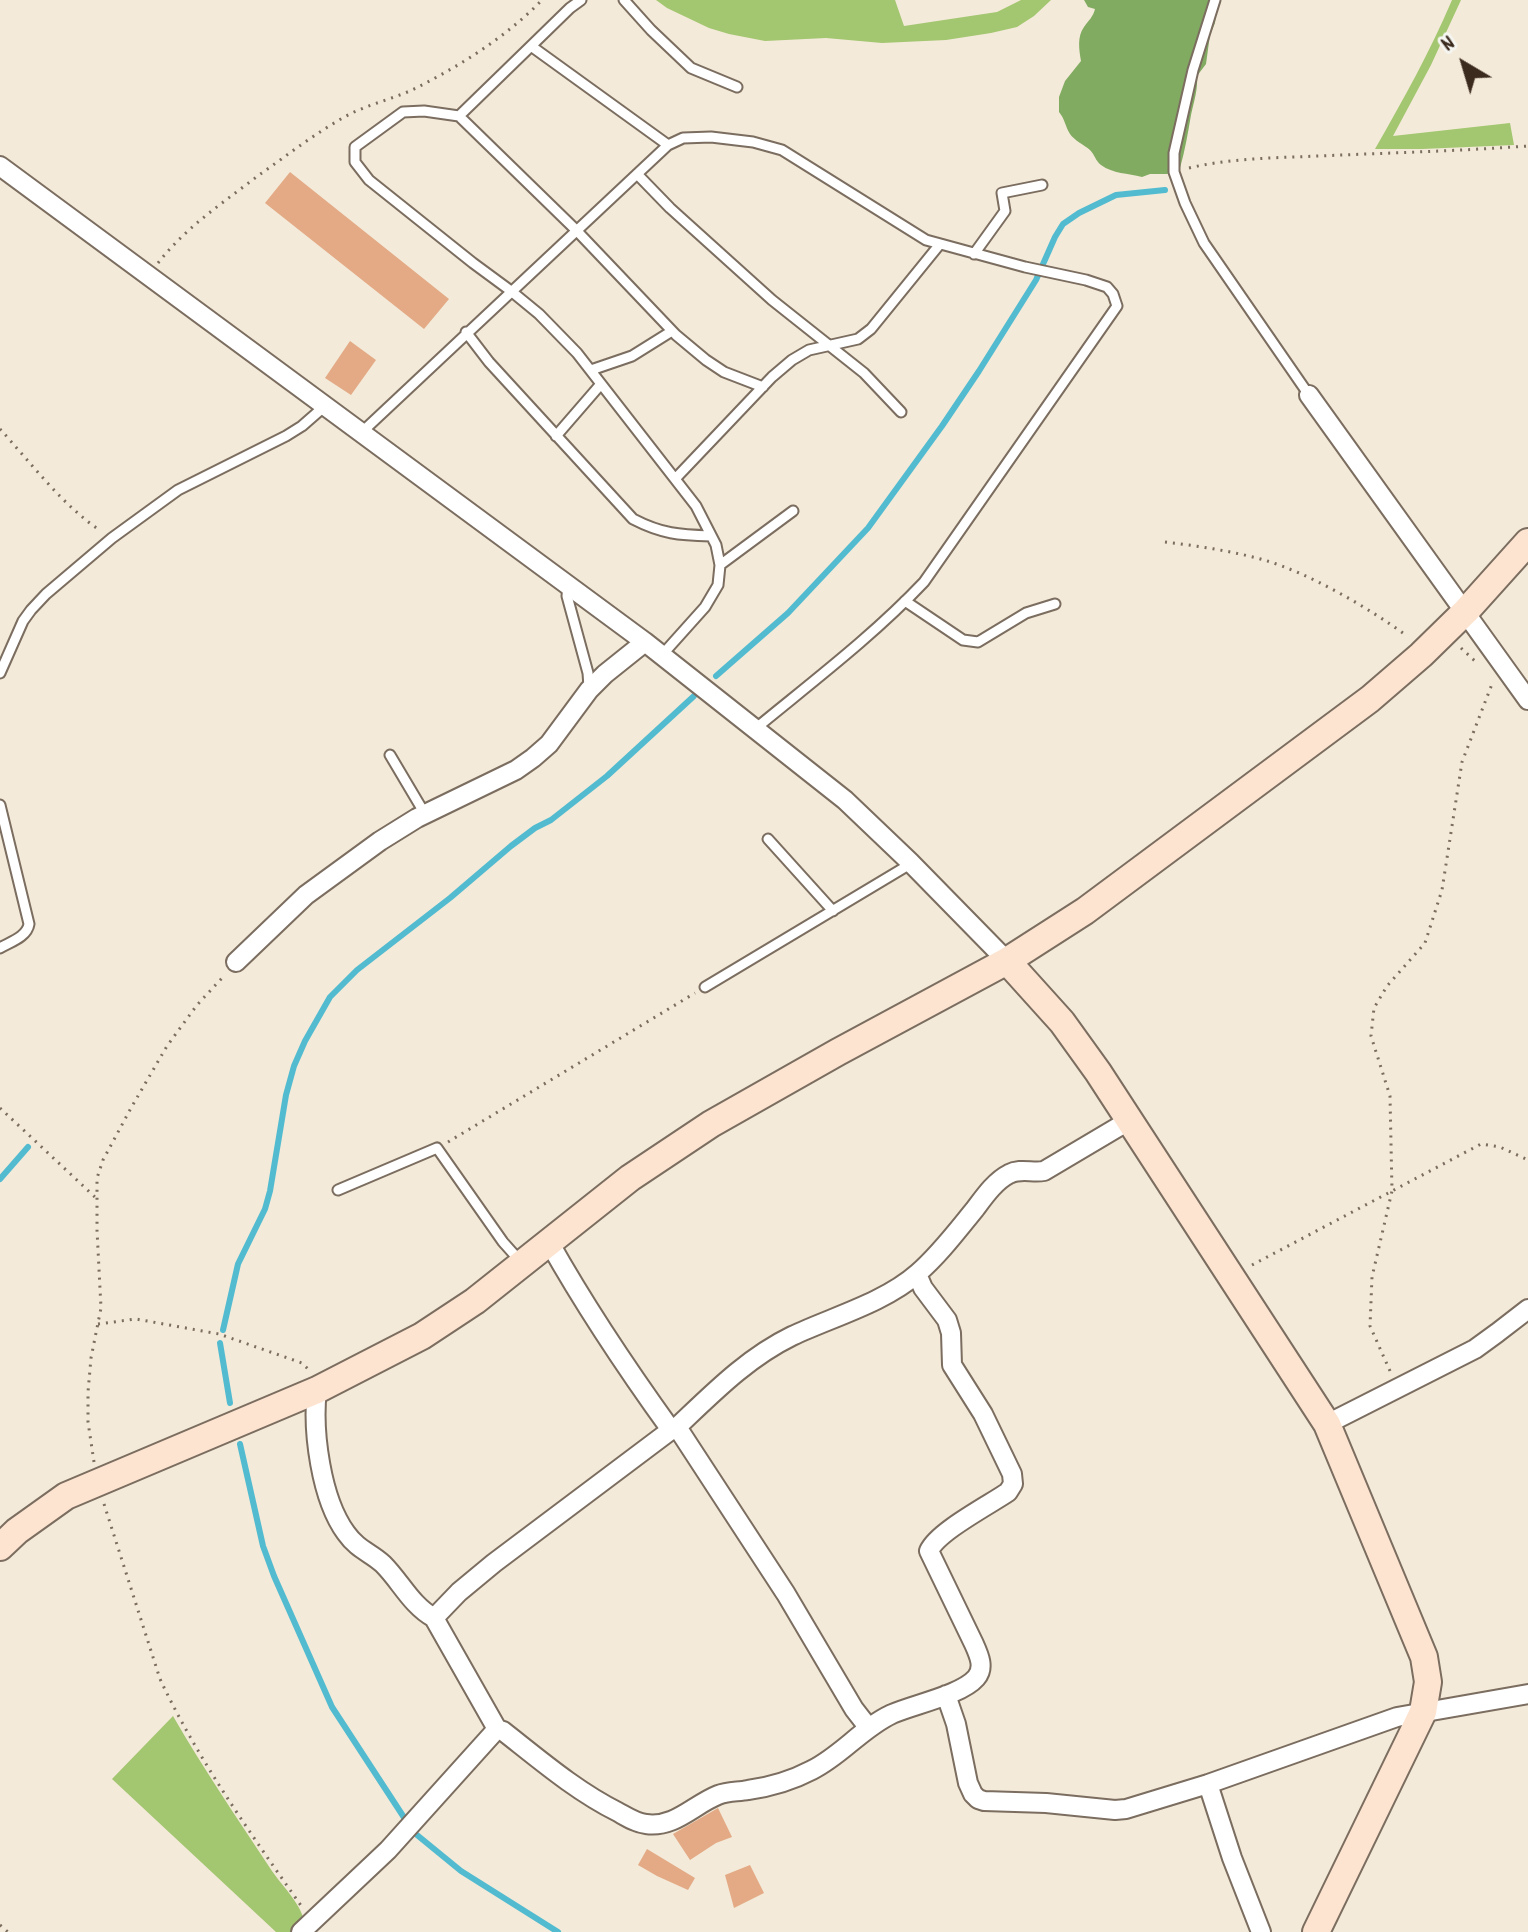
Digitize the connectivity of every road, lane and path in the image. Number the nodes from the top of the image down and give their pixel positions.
1 (542, 0) edge
2 (581, 0) edge
3 (624, 0) edge
4 (1215, 0) edge
5 (531, 46) junction
6 (737, 87) dead end
7 (459, 116) junction
8 (668, 145) junction
9 (1528, 146) edge
10 (0, 166) edge
11 (1174, 172) junction
12 (637, 174) junction
13 (1042, 185) dead end
14 (576, 230) junction
15 (940, 244) junction
16 (974, 254) junction
17 (149, 275) junction
18 (511, 291) junction
19 (672, 331) junction
20 (466, 332) junction
21 (829, 345) junction
22 (591, 370) junction
23 (601, 384) junction
24 (763, 387) junction
25 (1309, 395) joint
26 (326, 405) junction
27 (901, 412) dead end
28 (0, 429) edge
29 (362, 432) junction
30 (556, 436) junction
31 (675, 479) junction
32 (793, 511) dead end
33 (711, 536) junction
34 (112, 538) junction
35 (1165, 542) dead end
36 (1528, 542) edge
37 (720, 565) junction
38 (568, 585) junction
39 (905, 601) junction
40 (1055, 604) dead end
41 (1466, 611) junction
42 (1435, 641) junction
43 (645, 642) junction
44 (662, 655) junction
45 (1481, 666) dead end
46 (0, 673) edge
47 (1491, 678) dead end
48 (589, 690) junction
49 (1528, 700) edge
50 (755, 729) junction
51 (390, 755) dead end
52 (0, 805) edge
53 (425, 814) junction
54 (768, 839) dead end
55 (912, 863) junction
56 (833, 911) junction
57 (0, 948) edge
58 (1007, 961) junction
59 (236, 962) joint
60 (705, 987) joint
61 (0, 1108) edge
62 (1130, 1120) junction
63 (437, 1148) junction
64 (1528, 1160) edge
65 (338, 1190) dead end
66 (1392, 1191) junction
67 (96, 1198) junction
68 (549, 1242) junction
69 (522, 1264) junction
70 (917, 1274) junction
71 (1231, 1276) junction
72 (1528, 1309) edge
73 (98, 1324) junction
74 (1398, 1389) junction
75 (317, 1390) junction
76 (1327, 1424) junction
77 (674, 1429) junction
78 (97, 1481) junction
79 (0, 1547) edge
80 (434, 1618) junction
81 (1528, 1694) edge
82 (946, 1695) junction
83 (1423, 1712) junction
84 (868, 1727) junction
85 (497, 1729) junction
86 (1208, 1784) junction
87 (0, 1925) edge
88 (308, 1925) edge
89 (8, 1932) edge
90 (1261, 1932) edge
91 (1316, 1932) edge

1 - 17 path
2 - 5 lane
3 - 6 lane
4 - 11 lane
5 - 7 lane
5 - 8 lane
7 - 14 lane
7 - 18 lane
8 - 12 lane
8 - 15 lane
9 - 11 path
10 - 17 street
11 - 25 lane
12 - 14 lane
12 - 21 lane
13 - 16 lane
14 - 18 lane
14 - 19 lane
15 - 16 lane
15 - 21 lane
16 - 39 lane
17 - 26 street
18 - 20 lane
18 - 22 lane
19 - 22 lane
19 - 24 lane
20 - 29 lane
20 - 30 lane
21 - 24 lane
21 - 27 lane
22 - 23 lane
23 - 30 lane
23 - 31 lane
24 - 31 lane
25 - 41 street
26 - 29 street
26 - 34 lane
28 - 34 path
29 - 38 street
30 - 33 lane
31 - 33 lane
32 - 37 lane
33 - 37 lane
34 - 46 lane
35 - 42 path
36 - 41 street
37 - 44 lane
38 - 43 street
38 - 48 lane
39 - 40 lane
39 - 50 lane
41 - 42 street
41 - 49 street
42 - 45 path
42 - 58 street
43 - 44 street
43 - 48 street
44 - 50 street
47 - 66 path
48 - 53 street
50 - 55 street
51 - 53 lane
52 - 57 lane
53 - 59 street
54 - 56 lane
55 - 56 lane
55 - 58 street
56 - 60 lane
58 - 62 street
58 - 68 street
59 - 67 path
60 - 63 path
61 - 67 path
62 - 70 street
62 - 71 street
63 - 65 lane
63 - 69 lane
64 - 66 path
66 - 71 path
66 - 74 path
67 - 73 path
68 - 69 street
68 - 77 street
69 - 75 street
70 - 77 street
70 - 82 street
71 - 76 street
72 - 74 street
73 - 75 path
73 - 78 path
74 - 76 street
75 - 78 street
75 - 80 street
76 - 83 street
77 - 80 street
77 - 84 street
78 - 79 street
78 - 88 path
80 - 85 street
81 - 83 street
82 - 84 street
82 - 86 street
83 - 86 street
83 - 91 street
84 - 85 street
85 - 88 street
86 - 90 street
87 - 89 path

